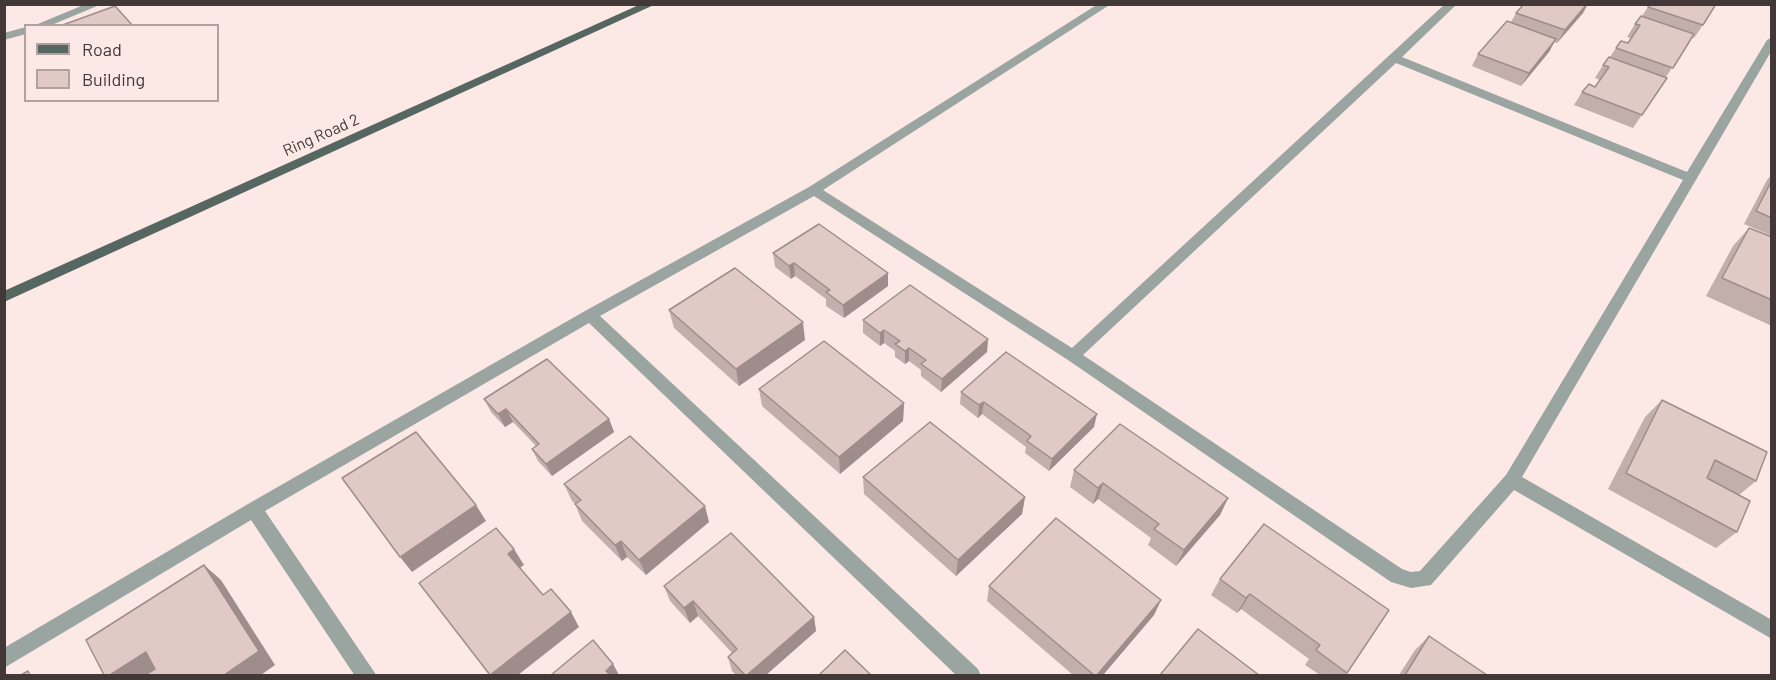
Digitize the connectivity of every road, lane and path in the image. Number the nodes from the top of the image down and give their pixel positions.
1 (97, 4) edge
2 (651, 4) edge
3 (1106, 4) edge
4 (1452, 4) edge
5 (43, 24) edge
6 (24, 31) edge
7 (4, 37) edge
8 (1772, 40) edge
9 (1394, 58) junction
10 (1690, 178) junction
11 (814, 190) junction
12 (4, 297) edge
13 (590, 315) junction
14 (1073, 356) junction
15 (1512, 480) junction
16 (254, 509) junction
17 (1772, 630) edge
18 (4, 659) edge
19 (367, 675) edge
20 (971, 675) edge

1 - 5 street
2 - 12 main road, Ring Road 2
3 - 11 street
4 - 9 street
6 - 7 street
8 - 10 street
9 - 10 street
9 - 14 street
10 - 15 street
11 - 13 street
11 - 14 street
13 - 16 street
13 - 20 street
14 - 15 street
15 - 17 street
16 - 18 street
16 - 19 street

